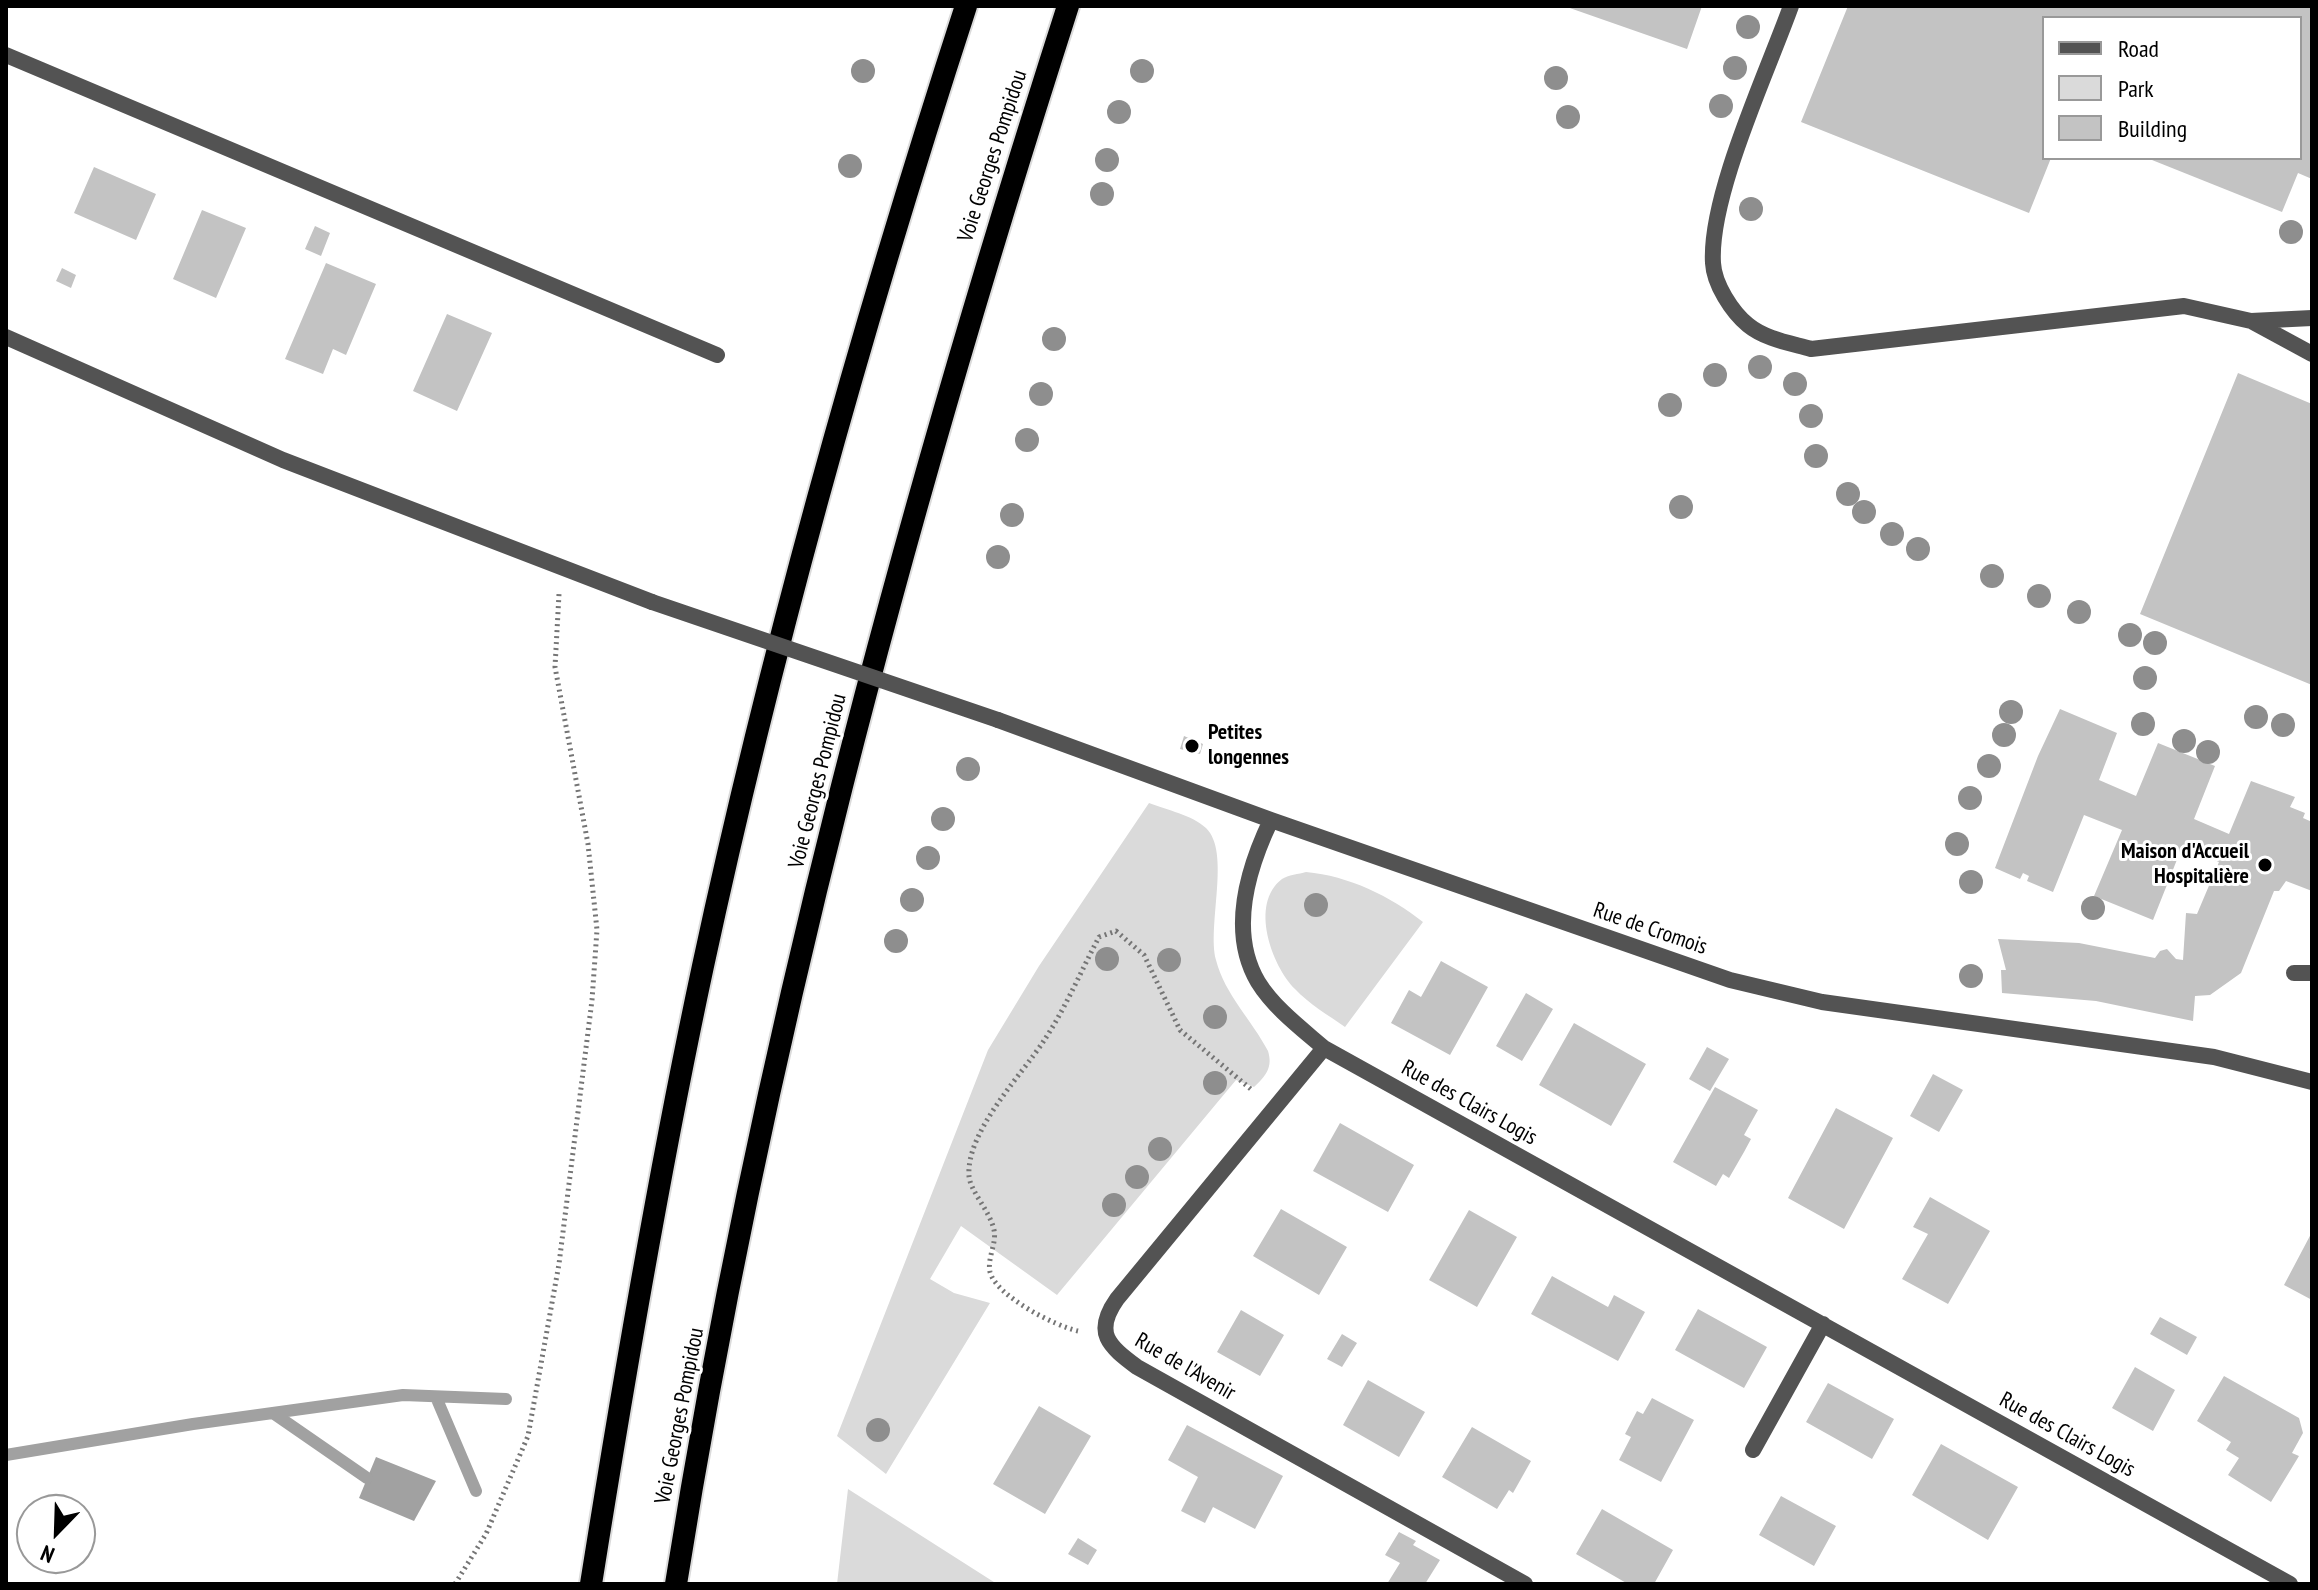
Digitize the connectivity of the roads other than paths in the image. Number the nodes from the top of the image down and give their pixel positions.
1 (966, 6) edge
2 (1068, 6) edge
3 (1791, 6) edge
4 (6, 55) edge
5 (2312, 318) edge
6 (2251, 321) junction
7 (6, 337) edge
8 (2312, 354) edge
9 (717, 355) dead end
10 (1271, 820) junction
11 (2294, 973) dead end
12 (2312, 973) edge
13 (1324, 1048) junction
14 (2312, 1082) edge
15 (1823, 1324) junction
16 (1753, 1450) dead end
17 (694, 1471) junction
18 (591, 1584) edge
19 (676, 1584) edge
20 (688, 1584) edge
21 (1525, 1584) edge
22 (2290, 1584) edge

1 - 18 highway
2 - 17 highway, Voie Georges Pompidou
3 - 6 street
4 - 9 street
5 - 6 street
6 - 8 street
7 - 10 street, Rue de Cromois, bridge
10 - 13 street, Rue des Clairs Logis
10 - 14 street, Rue de Cromois
11 - 12 street
13 - 15 street, Rue des Clairs Logis
13 - 21 street, Rue de l'Avenir
15 - 16 street
15 - 22 street, Rue des Clairs Logis
17 - 19 highway, Voie Georges Pompidou
17 - 20 highway

